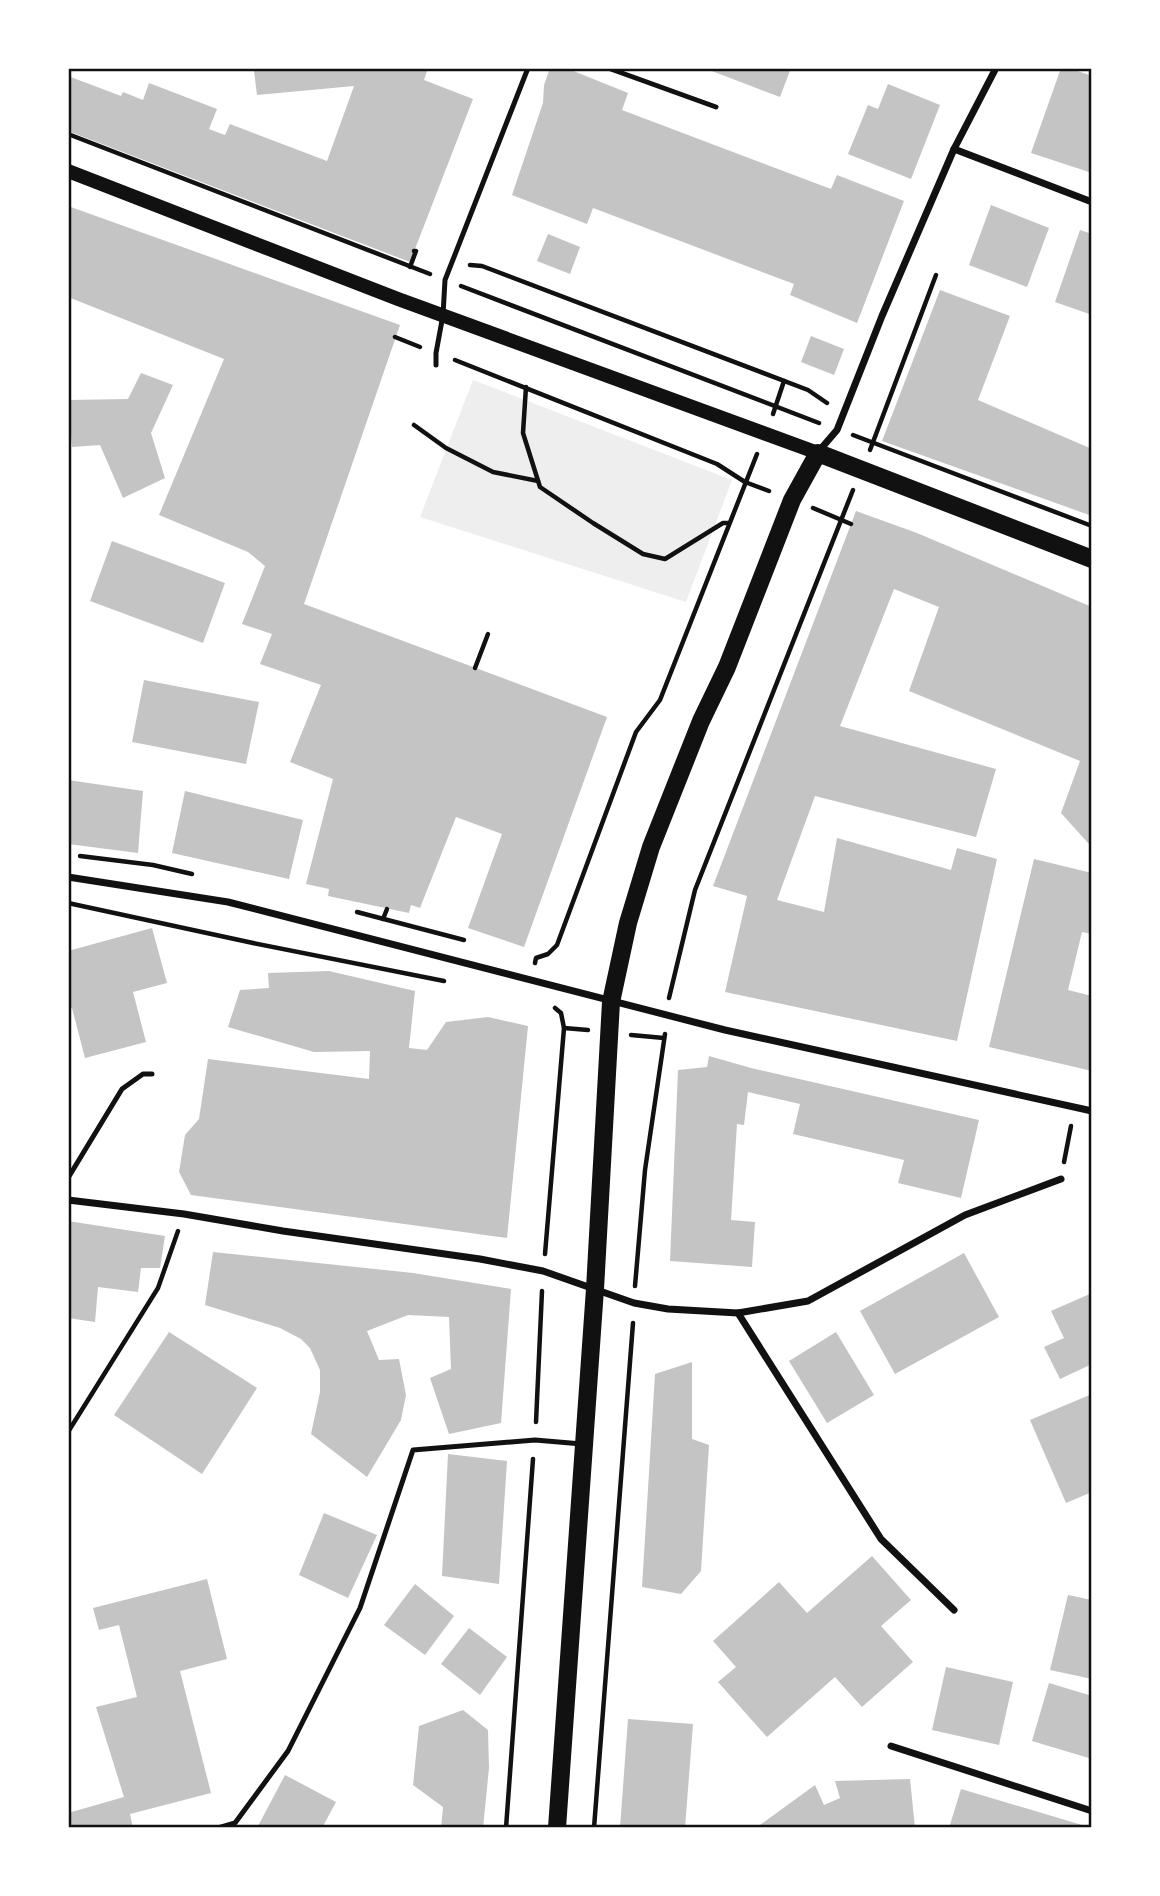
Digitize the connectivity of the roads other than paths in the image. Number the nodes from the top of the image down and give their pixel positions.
1 (528, 68) edge
2 (608, 68) edge
3 (996, 68) edge
4 (716, 107) dead end
5 (954, 149) junction
6 (68, 171) edge
7 (1092, 202) edge
8 (443, 315) junction
9 (436, 365) dead end
10 (818, 453) junction
11 (1092, 559) edge
12 (68, 877) edge
13 (611, 1002) junction
14 (152, 1074) dead end
15 (1092, 1111) edge
16 (68, 1178) edge
17 (1061, 1179) road end
18 (68, 1200) edge
19 (595, 1289) junction
20 (738, 1313) junction
21 (585, 1444) junction
22 (954, 1610) dead end
23 (891, 1746) dead end
24 (1092, 1811) edge
25 (218, 1828) edge
26 (557, 1828) edge

1 - 8 lane
2 - 4 lane
3 - 5 street
5 - 7 street
5 - 10 street
6 - 8 main road
8 - 9 lane
8 - 10 main road
10 - 11 main road
10 - 13 main road
12 - 13 street
13 - 15 street
13 - 19 main road
14 - 16 lane
17 - 20 street
18 - 19 street
19 - 20 street
19 - 21 main road
20 - 22 street
21 - 25 lane
21 - 26 main road
23 - 24 street

